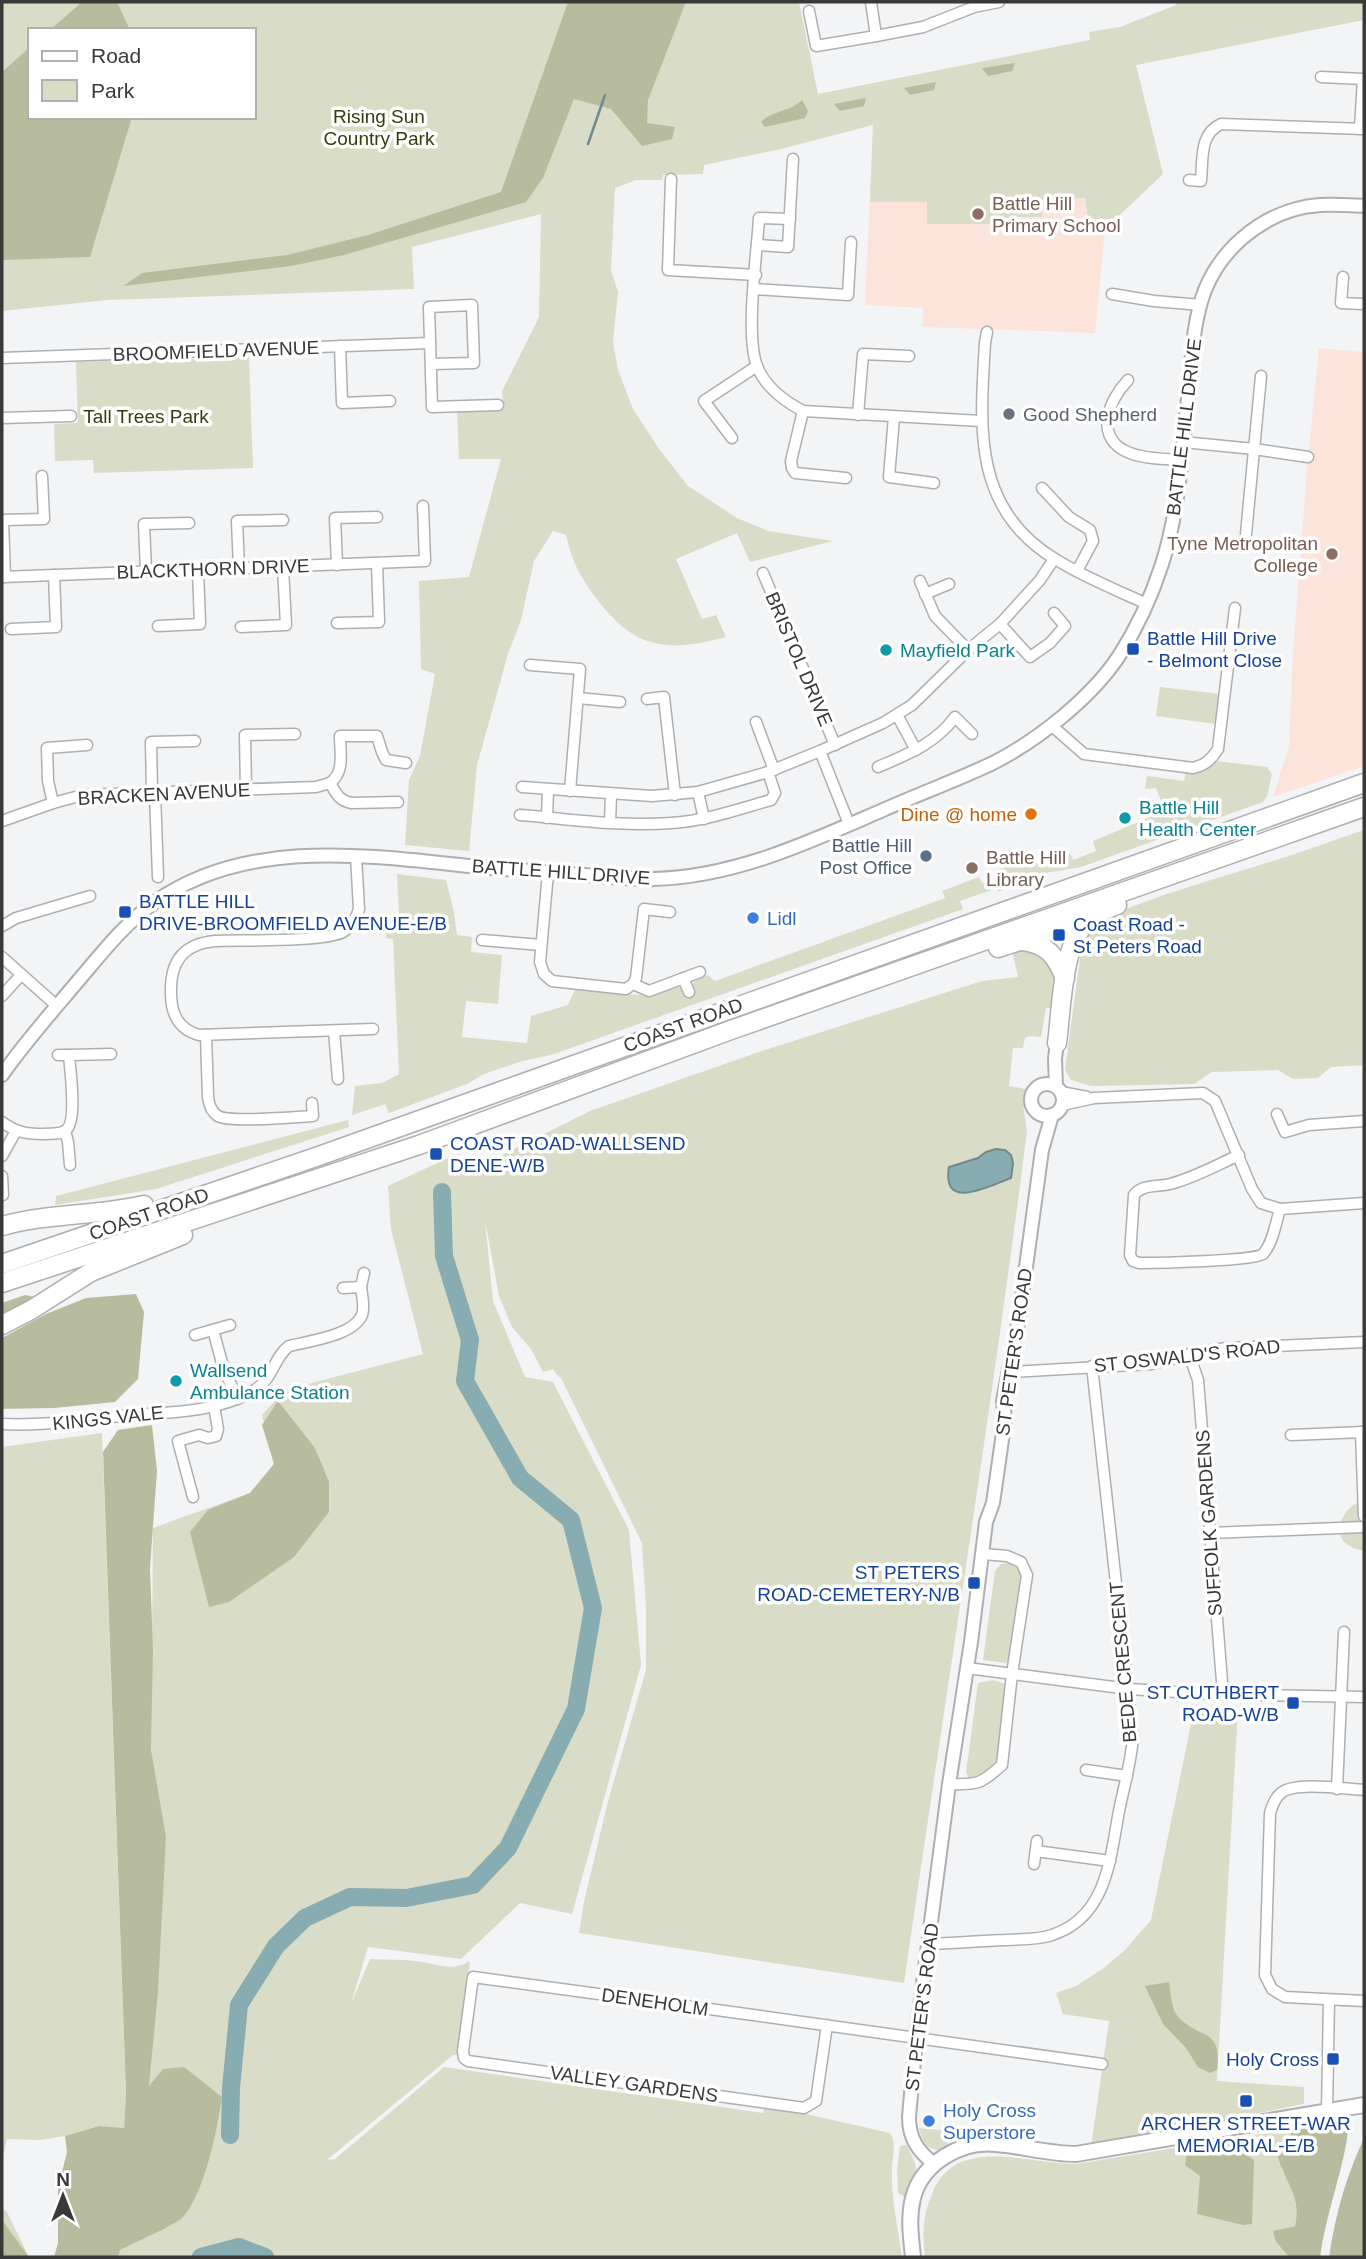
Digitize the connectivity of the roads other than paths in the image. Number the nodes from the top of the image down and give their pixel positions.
1 (870, 2) edge
2 (999, 2) edge
3 (808, 11) dead end
4 (876, 36) junction
5 (1321, 77) dead end
6 (1362, 129) edge
7 (793, 159) dead end
8 (671, 179) dead end
9 (1188, 180) dead end
10 (1364, 206) edge
11 (790, 219) junction
12 (851, 242) dead end
13 (757, 245) junction
14 (756, 275) junction
15 (1343, 276) dead end
16 (754, 289) junction
17 (1112, 294) dead end
18 (1364, 304) edge
19 (1201, 305) junction
20 (987, 332) dead end
21 (430, 343) junction
22 (340, 346) junction
23 (909, 356) dead end
24 (2, 358) edge
25 (431, 364) junction
26 (757, 366) junction
27 (1261, 376) dead end
28 (1128, 380) dead end
29 (390, 401) dead end
30 (498, 405) dead end
31 (803, 411) junction
32 (71, 415) dead end
33 (858, 415) junction
34 (894, 417) junction
35 (2, 418) edge
36 (981, 421) junction
37 (732, 438) dead end
38 (1183, 442) junction
39 (1254, 449) junction
40 (1308, 457) dead end
41 (1181, 460) junction
42 (42, 476) dead end
43 (846, 478) dead end
44 (934, 484) dead end
45 (1042, 488) dead end
46 (423, 506) dead end
47 (377, 517) dead end
48 (283, 520) dead end
49 (189, 523) dead end
50 (1246, 534) dead end
51 (1054, 559) junction
52 (377, 563) junction
53 (337, 565) junction
54 (284, 566) junction
55 (239, 568) junction
56 (198, 570) junction
57 (146, 571) junction
58 (1077, 571) junction
59 (763, 573) dead end
60 (54, 575) junction
61 (3, 577) edge
62 (920, 581) dead end
63 (949, 584) dead end
64 (925, 594) junction
65 (1147, 604) junction
66 (1235, 608) dead end
67 (1054, 613) dead end
68 (337, 624) dead end
69 (1000, 624) junction
70 (158, 625) dead end
71 (241, 627) dead end
72 (11, 629) dead end
73 (968, 650) junction
74 (530, 665) dead end
75 (578, 698) junction
76 (647, 699) dead end
77 (620, 702) dead end
78 (897, 715) junction
79 (756, 722) dead end
80 (1051, 725) junction
81 (295, 734) dead end
82 (972, 734) dead end
83 (195, 741) dead end
84 (87, 745) dead end
85 (835, 745) junction
86 (916, 750) junction
87 (820, 751) junction
88 (406, 763) dead end
89 (878, 767) dead end
90 (771, 771) junction
91 (330, 783) junction
92 (1364, 783) edge
93 (522, 787) dead end
94 (548, 789) junction
95 (246, 790) junction
96 (570, 791) junction
97 (698, 792) junction
98 (154, 793) junction
99 (611, 794) junction
100 (674, 795) junction
101 (398, 802) dead end
102 (53, 803) junction
103 (1364, 808) edge
104 (520, 816) dead end
105 (547, 818) junction
106 (704, 819) junction
107 (2, 821) edge
108 (610, 822) junction
109 (849, 824) junction
110 (356, 856) junction
111 (548, 873) junction
112 (158, 877) dead end
113 (90, 896) dead end
114 (670, 912) dead end
115 (1094, 915) junction
116 (2, 926) edge
117 (482, 940) dead end
118 (1023, 941) junction
119 (541, 945) junction
120 (2, 957) edge
121 (700, 972) dead end
122 (21, 975) junction
123 (683, 978) junction
124 (1065, 978) junction
125 (633, 984) junction
126 (689, 992) dead end
127 (2, 996) edge
128 (57, 1006) junction
129 (373, 1029) dead end
130 (731, 1030) junction
131 (334, 1031) junction
132 (206, 1035) junction
133 (1056, 1051) joint
134 (111, 1054) dead end
135 (2, 1075) edge
136 (338, 1079) dead end
137 (1056, 1092) junction
138 (312, 1103) dead end
139 (1277, 1114) dead end
140 (1046, 1115) junction
141 (1364, 1121) edge
142 (2, 1122) edge
143 (16, 1131) junction
144 (65, 1131) junction
145 (419, 1145) junction
146 (2, 1156) edge
147 (1239, 1156) junction
148 (316, 1157) junction
149 (70, 1165) dead end
150 (2, 1176) edge
151 (3, 1195) edge
152 (1364, 1203) edge
153 (1280, 1209) junction
154 (2, 1226) edge
155 (2, 1264) edge
156 (364, 1273) dead end
157 (2, 1283) edge
158 (361, 1287) junction
159 (343, 1288) dead end
160 (2, 1325) edge
161 (230, 1325) dead end
162 (213, 1330) junction
163 (195, 1335) dead end
164 (1364, 1342) edge
165 (1189, 1354) junction
166 (1092, 1366) junction
167 (1010, 1372) junction
168 (238, 1399) junction
169 (214, 1406) junction
170 (2, 1424) edge
171 (1362, 1432) edge
172 (1292, 1435) dead end
173 (193, 1497) dead end
174 (1364, 1516) edge
175 (1364, 1527) edge
176 (1210, 1533) junction
177 (983, 1554) junction
178 (1344, 1632) dead end
179 (967, 1668) junction
180 (1012, 1674) junction
181 (1129, 1689) junction
182 (1223, 1694) junction
183 (1341, 1697) junction
184 (1364, 1698) edge
185 (1086, 1770) dead end
186 (1127, 1776) junction
187 (949, 1784) junction
188 (1338, 1789) junction
189 (1364, 1790) edge
190 (1110, 1861) junction
191 (1034, 1864) dead end
192 (930, 1944) junction
193 (1329, 2000) junction
194 (1364, 2001) edge
195 (827, 2025) junction
196 (916, 2037) junction
197 (464, 2058) joint
198 (1102, 2064) dead end
199 (1364, 2105) edge
200 (1327, 2111) junction
201 (934, 2164) junction
202 (913, 2257) edge

1 - 4 street
2 - 4 street
3 - 4 street
5 - 6 street
6 - 9 street
7 - 11 street
8 - 14 street
10 - 19 street, BATTLE HILL DRIVE
11 - 13 street
11 - 13 street
12 - 16 street
13 - 14 street
14 - 16 street
15 - 18 street
16 - 26 street
17 - 19 street
19 - 38 street, BATTLE HILL DRIVE
20 - 36 street
21 - 22 street, BROOMFIELD AVENUE
21 - 25 street
21 - 25 street
22 - 24 street, BROOMFIELD AVENUE
22 - 29 street
23 - 33 street
25 - 30 street
26 - 31 street
26 - 37 street
27 - 39 street
28 - 41 street
31 - 33 street
31 - 43 street
32 - 35 street
33 - 34 street
34 - 36 street
34 - 44 street
36 - 51 street
38 - 39 street
38 - 41 street, BATTLE HILL DRIVE
39 - 40 street
39 - 50 street
41 - 65 street, BATTLE HILL DRIVE
42 - 61 street
45 - 58 street
46 - 52 street, BLACKTHORN DRIVE
47 - 53 street
48 - 55 street
49 - 57 street
51 - 58 street
51 - 69 street, BRISTOL DRIVE
52 - 53 street, BLACKTHORN DRIVE
52 - 68 street
53 - 54 street, BLACKTHORN DRIVE
54 - 55 street, BLACKTHORN DRIVE
54 - 71 street
55 - 56 street, BLACKTHORN DRIVE
56 - 57 street, BLACKTHORN DRIVE
56 - 70 street
57 - 60 street, BLACKTHORN DRIVE
58 - 65 street
59 - 85 street, BRISTOL DRIVE
60 - 61 street, BLACKTHORN DRIVE
60 - 72 street
62 - 64 street
63 - 64 street
64 - 73 street
65 - 80 street, BATTLE HILL DRIVE
66 - 80 street
67 - 69 street
69 - 73 street, BRISTOL DRIVE
73 - 78 street, BRISTOL DRIVE
74 - 75 street
75 - 77 street
75 - 96 street
76 - 100 street
78 - 85 street, BRISTOL DRIVE
78 - 86 street
79 - 90 street
80 - 109 street, BATTLE HILL DRIVE
81 - 95 street
82 - 86 street
83 - 98 street
84 - 102 street
85 - 87 street, BRISTOL DRIVE
86 - 89 street
87 - 90 street, BRISTOL DRIVE
87 - 109 street
88 - 91 street
90 - 97 street, BRISTOL DRIVE
90 - 106 street
91 - 95 street, BRACKEN AVENUE
91 - 101 street
92 - 148 highway, COAST ROAD
93 - 94 street, BRISTOL DRIVE
94 - 96 street, BRISTOL DRIVE
94 - 105 street
95 - 98 street, BRACKEN AVENUE
96 - 99 street, BRISTOL DRIVE
97 - 100 street, BRISTOL DRIVE
97 - 106 street
98 - 102 street, BRACKEN AVENUE
98 - 112 street
99 - 100 street, BRISTOL DRIVE
99 - 108 street
102 - 107 street, BRACKEN AVENUE
103 - 115 highway
103 - 130 highway, COAST ROAD
104 - 105 street
105 - 108 street
106 - 108 street
109 - 111 street, BATTLE HILL DRIVE
110 - 111 street, BATTLE HILL DRIVE
110 - 128 street, BATTLE HILL DRIVE
110 - 132 street
111 - 119 street
113 - 116 street
114 - 125 street
115 - 118 highway
115 - 124 highway
117 - 119 street
118 - 124 highway
118 - 130 highway
119 - 125 street
120 - 122 street
121 - 123 street
122 - 127 street
122 - 128 street
123 - 125 street
123 - 126 street
124 - 133 highway
128 - 135 street, BATTLE HILL DRIVE
129 - 131 street
130 - 145 highway, COAST ROAD
131 - 132 street
131 - 136 street
132 - 138 street
133 - 137 street, ST PETER'S ROAD
134 - 144 street
137 - 140 street, ST PETER'S ROAD
137 - 140 street, ST PETER'S ROAD
137 - 147 street
139 - 141 street
140 - 167 street, ST PETER'S ROAD
142 - 143 street
143 - 144 street
143 - 146 street
144 - 149 street
145 - 157 highway, COAST ROAD
145 - 160 highway
147 - 153 street
147 - 153 street
148 - 154 highway
148 - 155 highway, COAST ROAD
150 - 151 street
152 - 153 street
156 - 158 street, KINGS VALE
158 - 159 street
158 - 168 street, KINGS VALE
161 - 162 street
162 - 163 street
162 - 168 street
164 - 165 street, ST OSWALD'S ROAD
165 - 166 street, ST OSWALD'S ROAD
165 - 176 street, SUFFOLK GARDENS
166 - 167 street, ST OSWALD'S ROAD
166 - 181 street, BEDE CRESCENT
167 - 177 street, ST PETER'S ROAD
168 - 169 street, KINGS VALE
169 - 170 street, KINGS VALE
169 - 173 street, KINGS VALE
171 - 172 street
171 - 174 street
175 - 176 street
176 - 182 street, SUFFOLK GARDENS
177 - 179 street, ST PETER'S ROAD
177 - 180 street
178 - 183 street
179 - 180 street
179 - 187 street, ST PETER'S ROAD
180 - 181 street
180 - 187 street
181 - 182 street
181 - 186 street, BEDE CRESCENT
182 - 183 street
183 - 184 street
183 - 188 street
185 - 186 street
186 - 190 street, BEDE CRESCENT
187 - 192 street, ST PETER'S ROAD
188 - 189 street
188 - 193 street
190 - 191 street
190 - 192 street, BEDE CRESCENT
192 - 196 street, ST PETER'S ROAD
193 - 194 street
193 - 200 street
195 - 196 street, DENEHOLM
195 - 197 street, VALLEY GARDENS
195 - 197 street, DENEHOLM
196 - 198 street, DENEHOLM
196 - 201 street, ST PETER'S ROAD
199 - 200 main road
200 - 201 main road
201 - 202 main road

